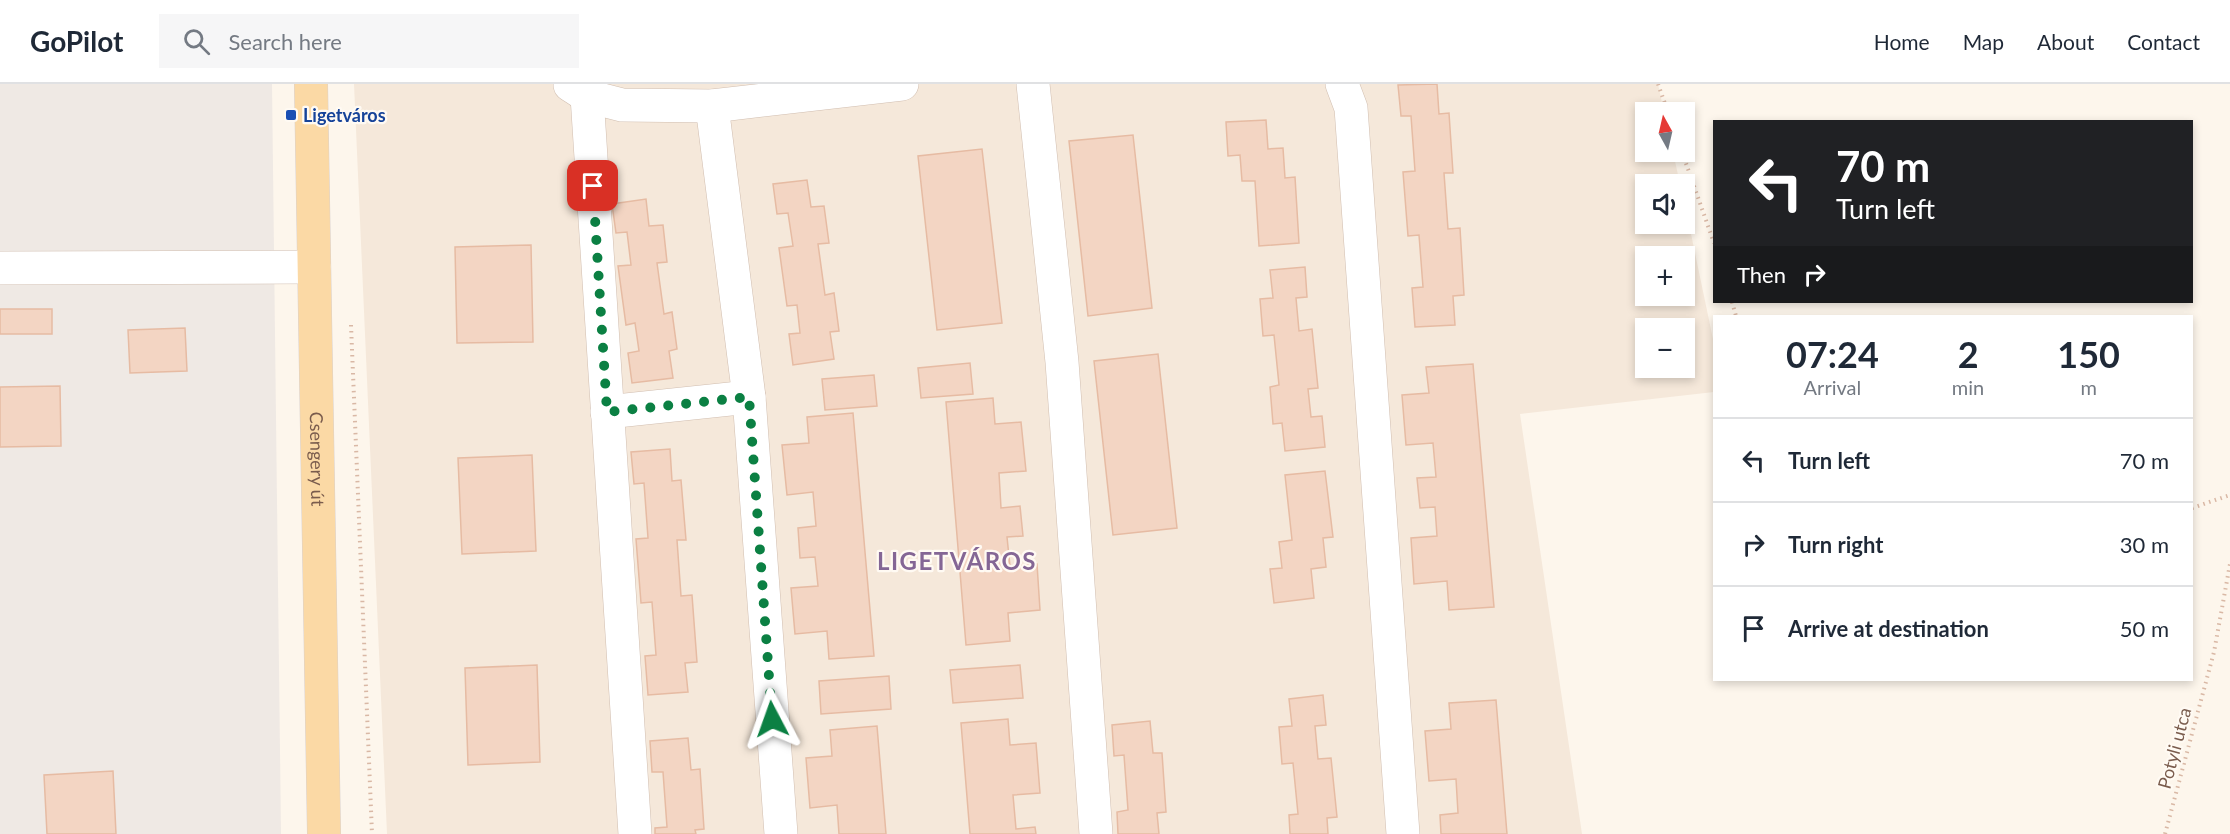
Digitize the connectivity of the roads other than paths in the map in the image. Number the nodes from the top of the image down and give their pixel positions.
1 (311, 84) edge
2 (902, 84) edge
3 (1033, 84) edge
4 (1342, 84) edge
5 (578, 90) edge
6 (712, 106) junction
7 (314, 267) junction
8 (0, 268) edge
9 (749, 397) junction
10 (607, 412) junction
11 (324, 834) edge
12 (634, 834) edge
13 (781, 834) edge
14 (1096, 834) edge
15 (1403, 834) edge

1 - 7 main road, Csengery út
2 - 6 lane
3 - 14 lane
4 - 15 lane
5 - 6 lane
5 - 10 lane
6 - 9 lane
7 - 8 lane
7 - 11 main road, Csengery út
9 - 10 lane
9 - 13 lane
10 - 12 lane

